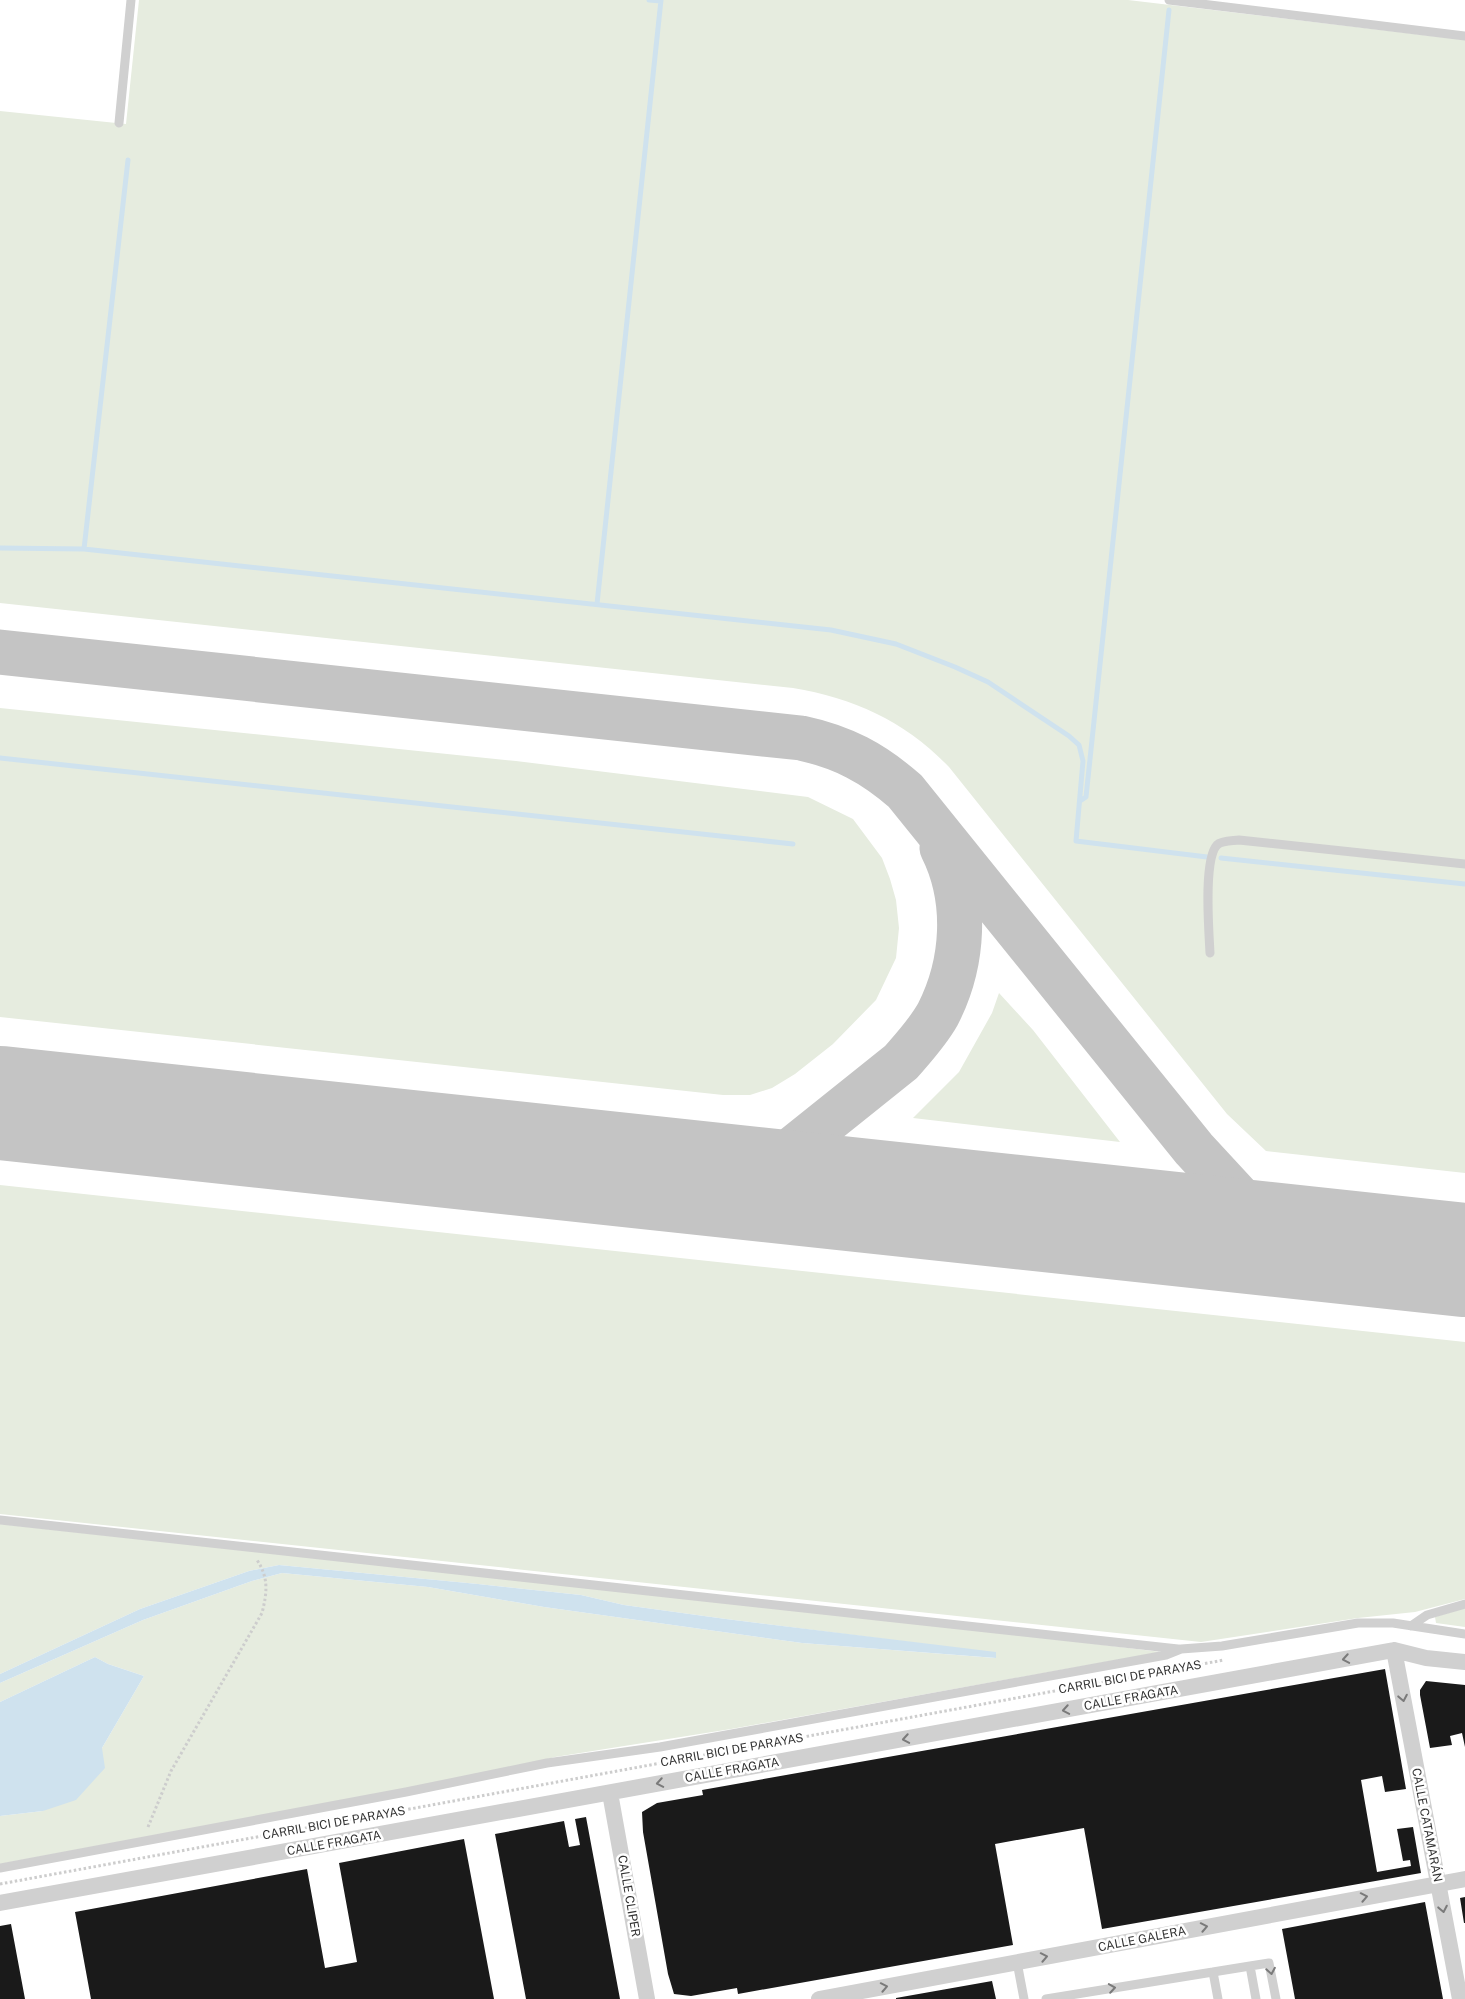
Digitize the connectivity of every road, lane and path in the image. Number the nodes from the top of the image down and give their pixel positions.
1 (132, 0) edge
2 (1169, 0) edge
3 (1465, 36) edge
4 (119, 123) dead end
5 (1465, 864) edge
6 (1210, 953) dead end
7 (0, 1520) edge
8 (260, 1565) dead end
9 (1465, 1604) edge
10 (1411, 1626) junction
11 (1465, 1634) edge
12 (1181, 1649) junction
13 (1394, 1650) junction
14 (1226, 1660) dead end
15 (1465, 1662) edge
16 (610, 1792) junction
17 (143, 1842) junction
18 (0, 1868) edge
19 (1465, 1879) edge
20 (0, 1884) edge
21 (1438, 1884) junction
22 (0, 1903) edge
23 (1017, 1962) junction
24 (1250, 1966) junction
25 (1213, 1972) junction
26 (647, 1999) edge
27 (819, 1999) edge
28 (1024, 1999) edge
29 (1046, 1999) edge
30 (1218, 1999) edge
31 (1256, 1999) edge
32 (1276, 1999) edge
33 (1460, 1999) edge

1 - 4 lane
2 - 3 lane
5 - 6 lane
7 - 12 lane
8 - 17 path
9 - 10 lane
10 - 11 lane
10 - 12 lane
12 - 17 lane
13 - 15 street, CALLE FRAGATA
13 -> 16 street, CALLE FRAGATA
13 -> 21 street, CALLE CATAMARÁN
14 - 20 path, CARRIL BICI DE PARAYAS
16 - 22 street, CALLE FRAGATA
16 - 26 street, CALLE CLIPER
17 - 18 lane
19 - 21 street, CALLE GALERA
23 -> 21 street, CALLE GALERA
21 -> 33 street, CALLE CATAMARÁN
27 -> 23 street, CALLE GALERA
23 - 28 lane
24 - 25 lane
24 - 31 lane
24 -> 32 lane
29 -> 25 lane
25 - 30 lane

